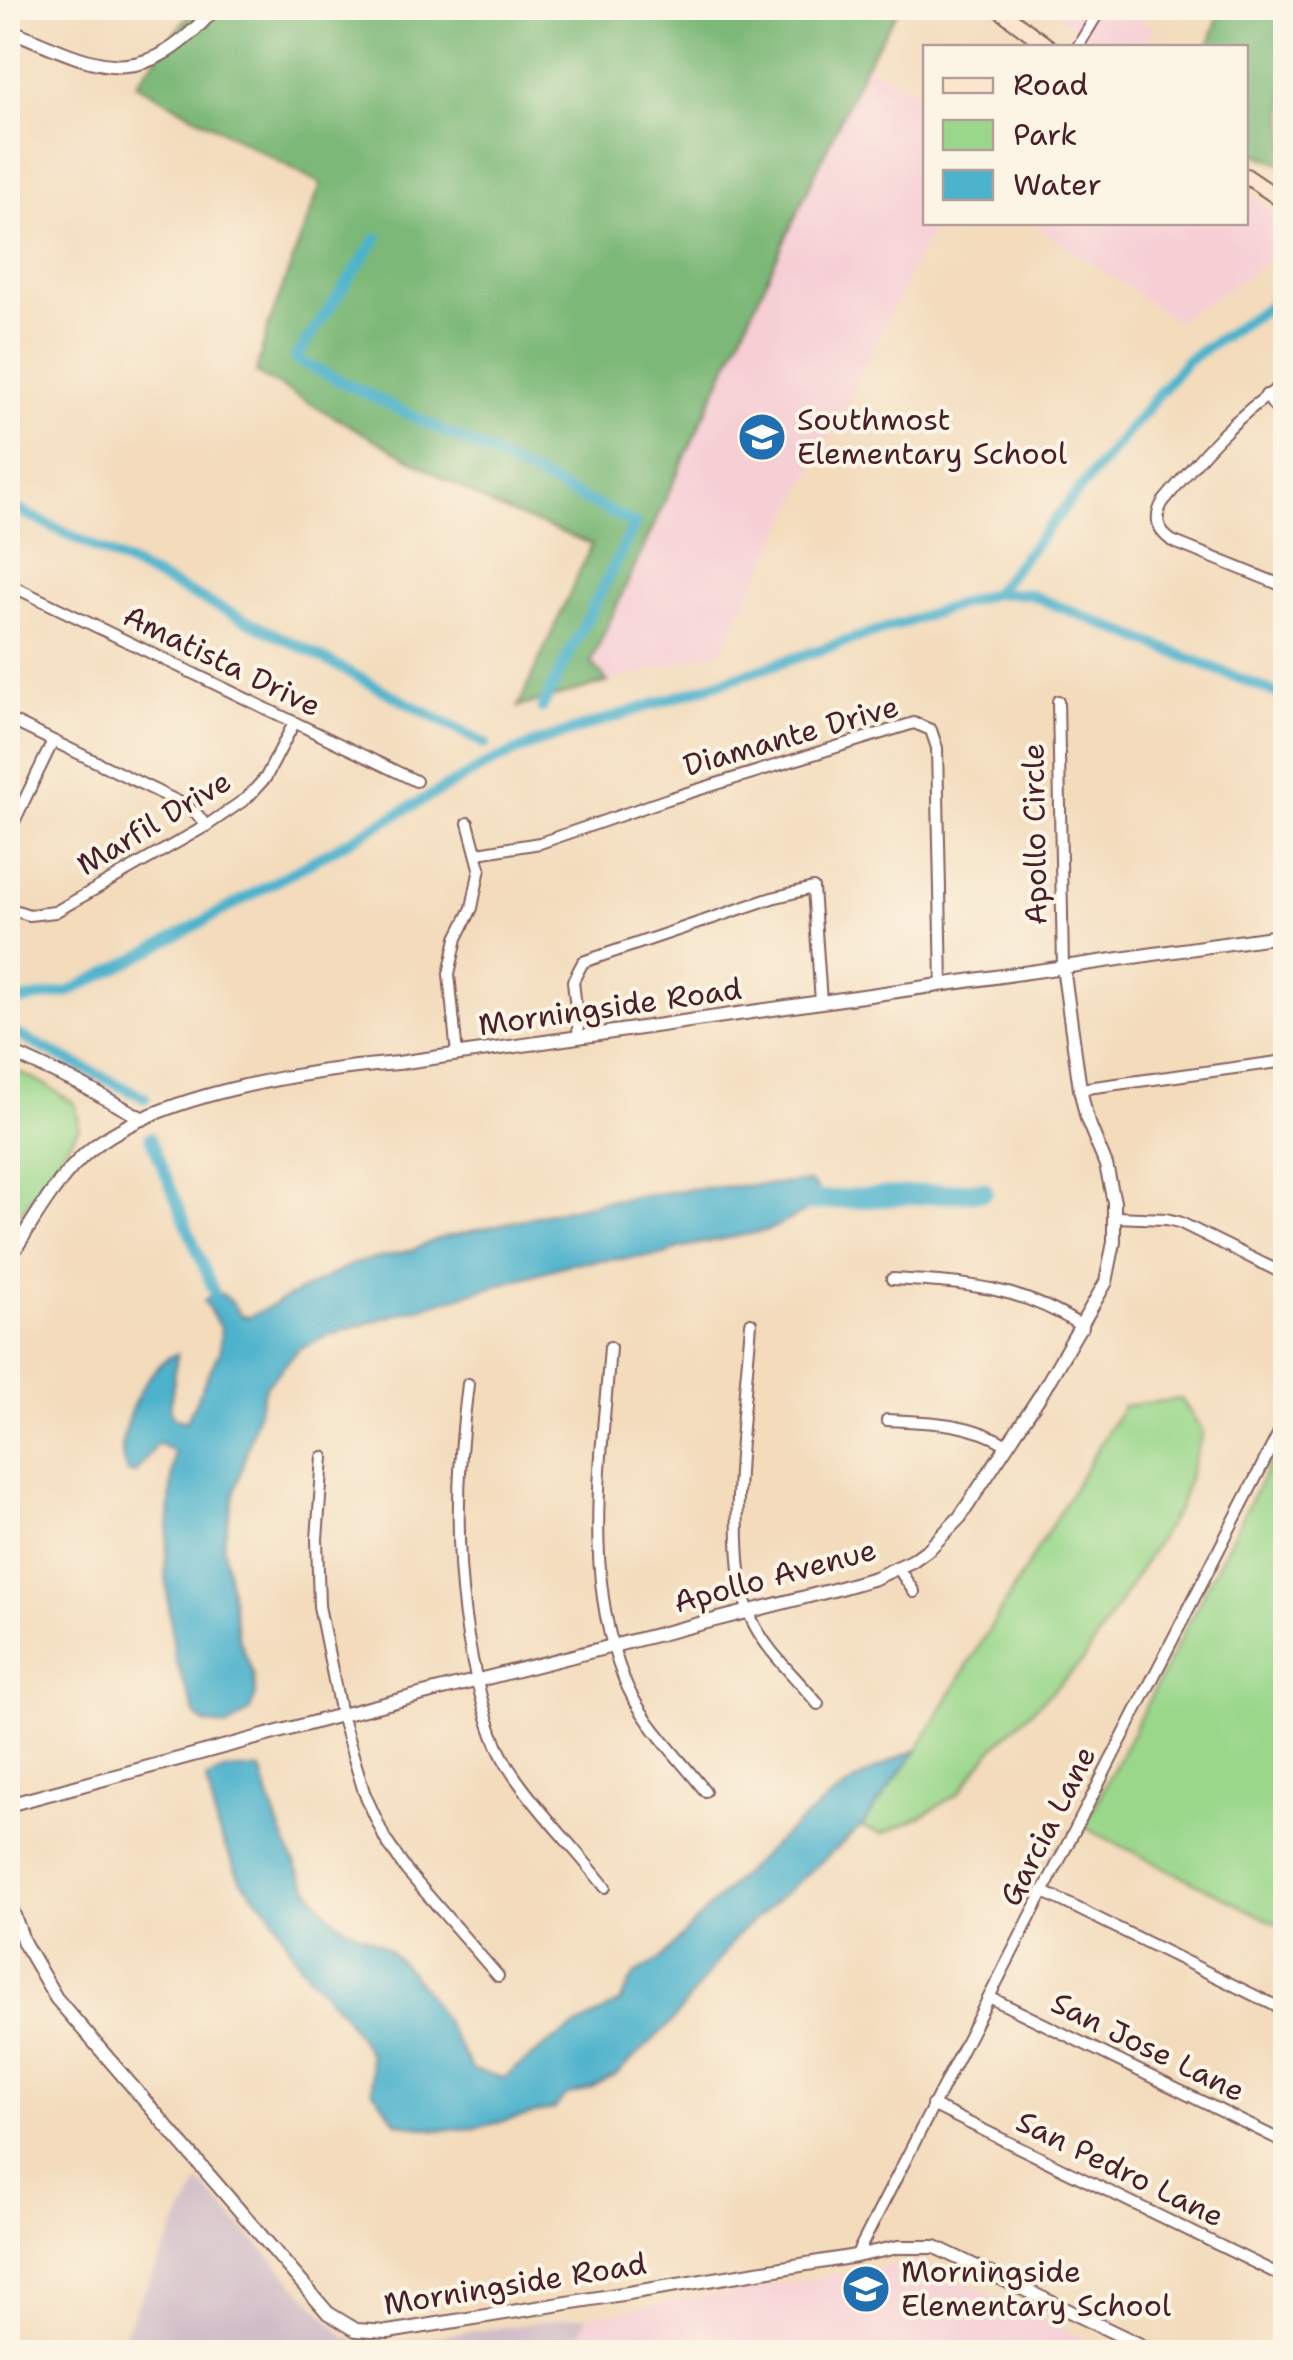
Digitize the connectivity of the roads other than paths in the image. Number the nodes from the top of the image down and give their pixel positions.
1 (215, 8) edge
2 (997, 8) edge
3 (1102, 8) edge
4 (8, 30) edge
5 (1046, 45) edge
6 (1079, 45) edge
7 (1248, 177) edge
8 (1286, 203) edge
9 (1286, 383) edge
10 (1266, 395) junction
11 (1286, 422) edge
12 (8, 584) edge
13 (1286, 587) edge
14 (1058, 701) dead end
15 (8, 718) edge
16 (294, 724) junction
17 (53, 741) junction
18 (416, 781) dead end
19 (468, 824) dead end
20 (206, 826) junction
21 (8, 834) edge
22 (478, 853) junction
23 (8, 908) edge
24 (1286, 935) edge
25 (1063, 967) junction
26 (942, 984) junction
27 (820, 1002) junction
28 (579, 1036) junction
29 (8, 1051) edge
30 (456, 1055) junction
31 (1286, 1061) edge
32 (1080, 1089) junction
33 (144, 1119) junction
34 (1116, 1217) junction
35 (1286, 1259) edge
36 (8, 1260) edge
37 (1282, 1273) edge
38 (892, 1278) dead end
39 (751, 1323) dead end
40 (1082, 1327) junction
41 (610, 1346) dead end
42 (468, 1384) dead end
43 (1286, 1419) edge
44 (887, 1420) dead end
45 (1006, 1444) junction
46 (323, 1457) dead end
47 (898, 1568) junction
48 (914, 1592) dead end
49 (748, 1610) junction
50 (614, 1644) junction
51 (476, 1680) junction
52 (818, 1704) dead end
53 (340, 1715) junction
54 (704, 1791) dead end
55 (8, 1805) edge
56 (606, 1887) dead end
57 (1042, 1891) junction
58 (8, 1899) edge
59 (498, 1976) dead end
60 (988, 1997) junction
61 (1286, 2011) edge
62 (932, 2105) junction
63 (1286, 2143) edge
64 (856, 2256) junction
65 (1286, 2278) edge
66 (1154, 2352) edge

1 - 4 street
2 - 5 main road
3 - 6 street
7 - 8 main road
9 - 10 street
10 - 11 street
10 - 13 street
12 - 16 street, Amatista Drive
14 - 25 street, Apollo Circle
15 - 17 street
16 - 18 street, Amatista Drive
16 - 20 street, Marfil Drive
17 - 20 street
17 - 21 street
19 - 22 street
20 - 23 street, Marfil Drive
22 - 26 street, Diamante Drive
22 - 30 street
24 - 25 street, Morningside Road
25 - 26 street, Morningside Road
25 - 32 street, Apollo Avenue
26 - 27 street, Morningside Road
27 - 28 street, Morningside Road
27 - 28 street
28 - 30 street, Morningside Road
29 - 33 street
30 - 33 street, Morningside Road
31 - 32 street
32 - 34 street, Apollo Avenue
33 - 36 street, Morningside Road
34 - 37 street
34 - 40 street, Apollo Avenue
35 - 37 street
38 - 40 street
39 - 49 street
40 - 45 street, Apollo Avenue
41 - 50 street
42 - 51 street
43 - 57 street, Garcia Lane
44 - 45 street
45 - 47 street, Apollo Avenue
46 - 53 street
47 - 48 street
47 - 49 street, Apollo Avenue
49 - 50 street, Apollo Avenue
49 - 52 street
50 - 51 street, Apollo Avenue
50 - 54 street
51 - 53 street, Apollo Avenue
51 - 56 street
53 - 55 street, Apollo Avenue
53 - 59 street
57 - 60 street, Garcia Lane
57 - 61 street
58 - 64 street, Morningside Road
60 - 62 street, Garcia Lane
60 - 63 street, San Jose Lane
62 - 64 street, Garcia Lane
62 - 65 street, San Pedro Lane
64 - 66 street, Morningside Road

